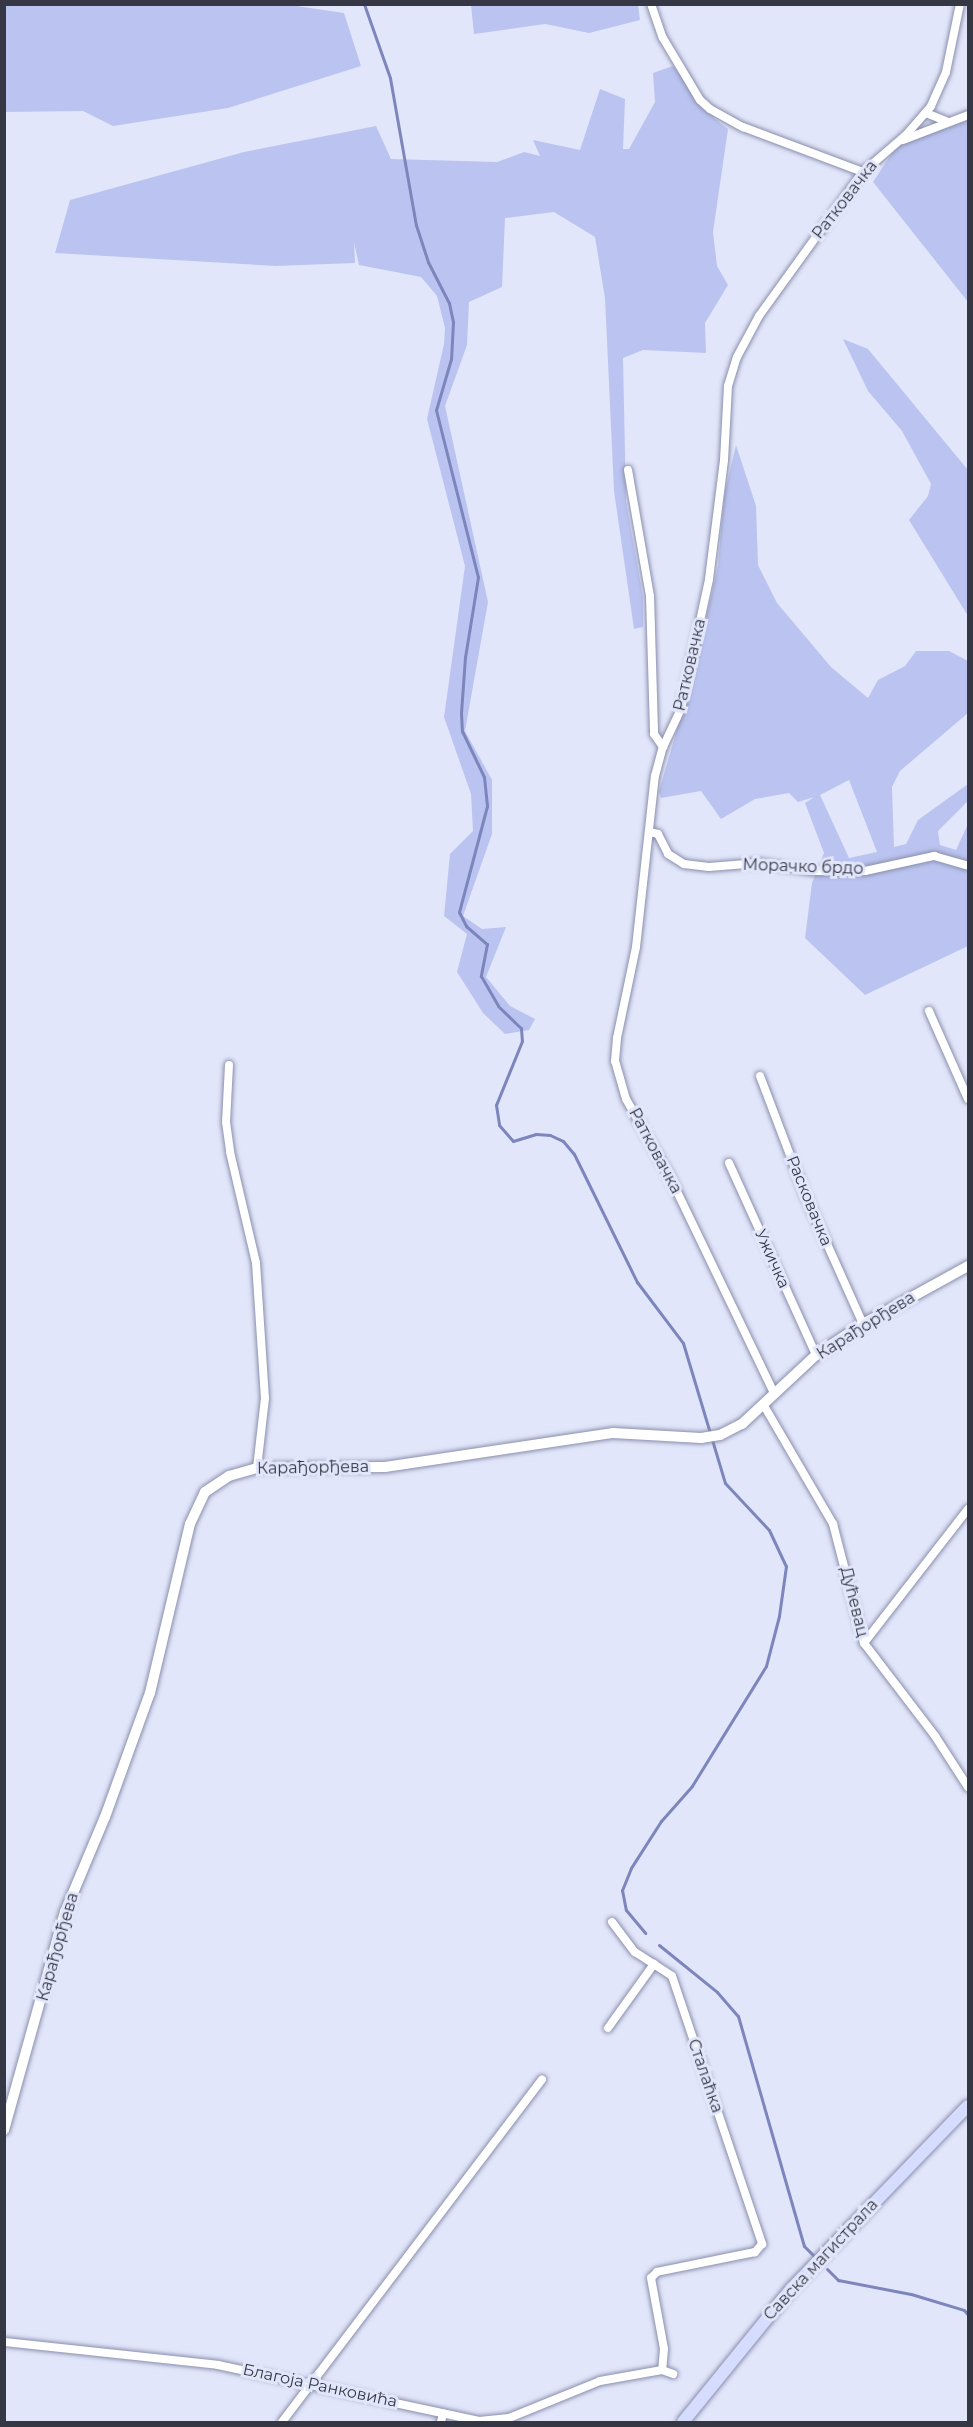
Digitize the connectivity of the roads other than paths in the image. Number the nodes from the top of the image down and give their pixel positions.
1 (651, 4) edge
2 (960, 4) edge
3 (926, 113) junction
4 (969, 115) edge
5 (946, 121) junction
6 (900, 142) junction
7 (863, 172) junction
8 (628, 470) dead end
9 (663, 747) junction
10 (650, 832) junction
11 (969, 866) edge
12 (929, 1011) dead end
13 (229, 1065) dead end
14 (760, 1077) dead end
15 (969, 1099) edge
16 (729, 1163) dead end
17 (969, 1266) edge
18 (863, 1324) junction
19 (816, 1355) junction
20 (774, 1393) junction
21 (763, 1404) junction
22 (256, 1468) junction
23 (969, 1509) edge
24 (864, 1643) junction
25 (969, 1787) edge
26 (612, 1922) dead end
27 (654, 1964) junction
28 (608, 2028) dead end
29 (543, 2079) dead end
30 (969, 2106) edge
31 (4, 2130) edge
32 (4, 2342) edge
33 (662, 2370) junction
34 (673, 2374) dead end
35 (312, 2383) junction
36 (442, 2418) edge
37 (282, 2422) edge
38 (683, 2422) edge

1 - 7 street
2 - 3 street, Ратковачка
3 - 5 street
3 - 6 street, Ратковачка
4 - 5 street
5 - 6 street
6 - 7 street, Ратковачка
7 - 9 street, Ратковачка
8 - 9 street
9 - 10 street, Ратковачка
10 - 11 street, Морачко брдо
10 - 20 street, Ратковачка
12 - 15 street
13 - 22 street
14 - 18 street, Расковачка
16 - 19 street, Ужичка
17 - 18 street, Карађорђева
18 - 19 street, Карађорђева
19 - 20 street, Карађорђева
20 - 21 street, Карађорђева
21 - 22 street, Карађорђева
21 - 24 street, Дућевац
22 - 31 street, Карађорђева
23 - 24 street
24 - 25 street, Дућевац
26 - 27 street, Сталаћка
27 - 28 street
27 - 33 street, Сталаћка
29 - 35 street
30 - 38 main road, Савска магистрала
32 - 35 street, Благоја Ранковића
33 - 34 street
33 - 36 street, Благоја Ранковића
35 - 36 street, Благоја Ранковића
35 - 37 street

